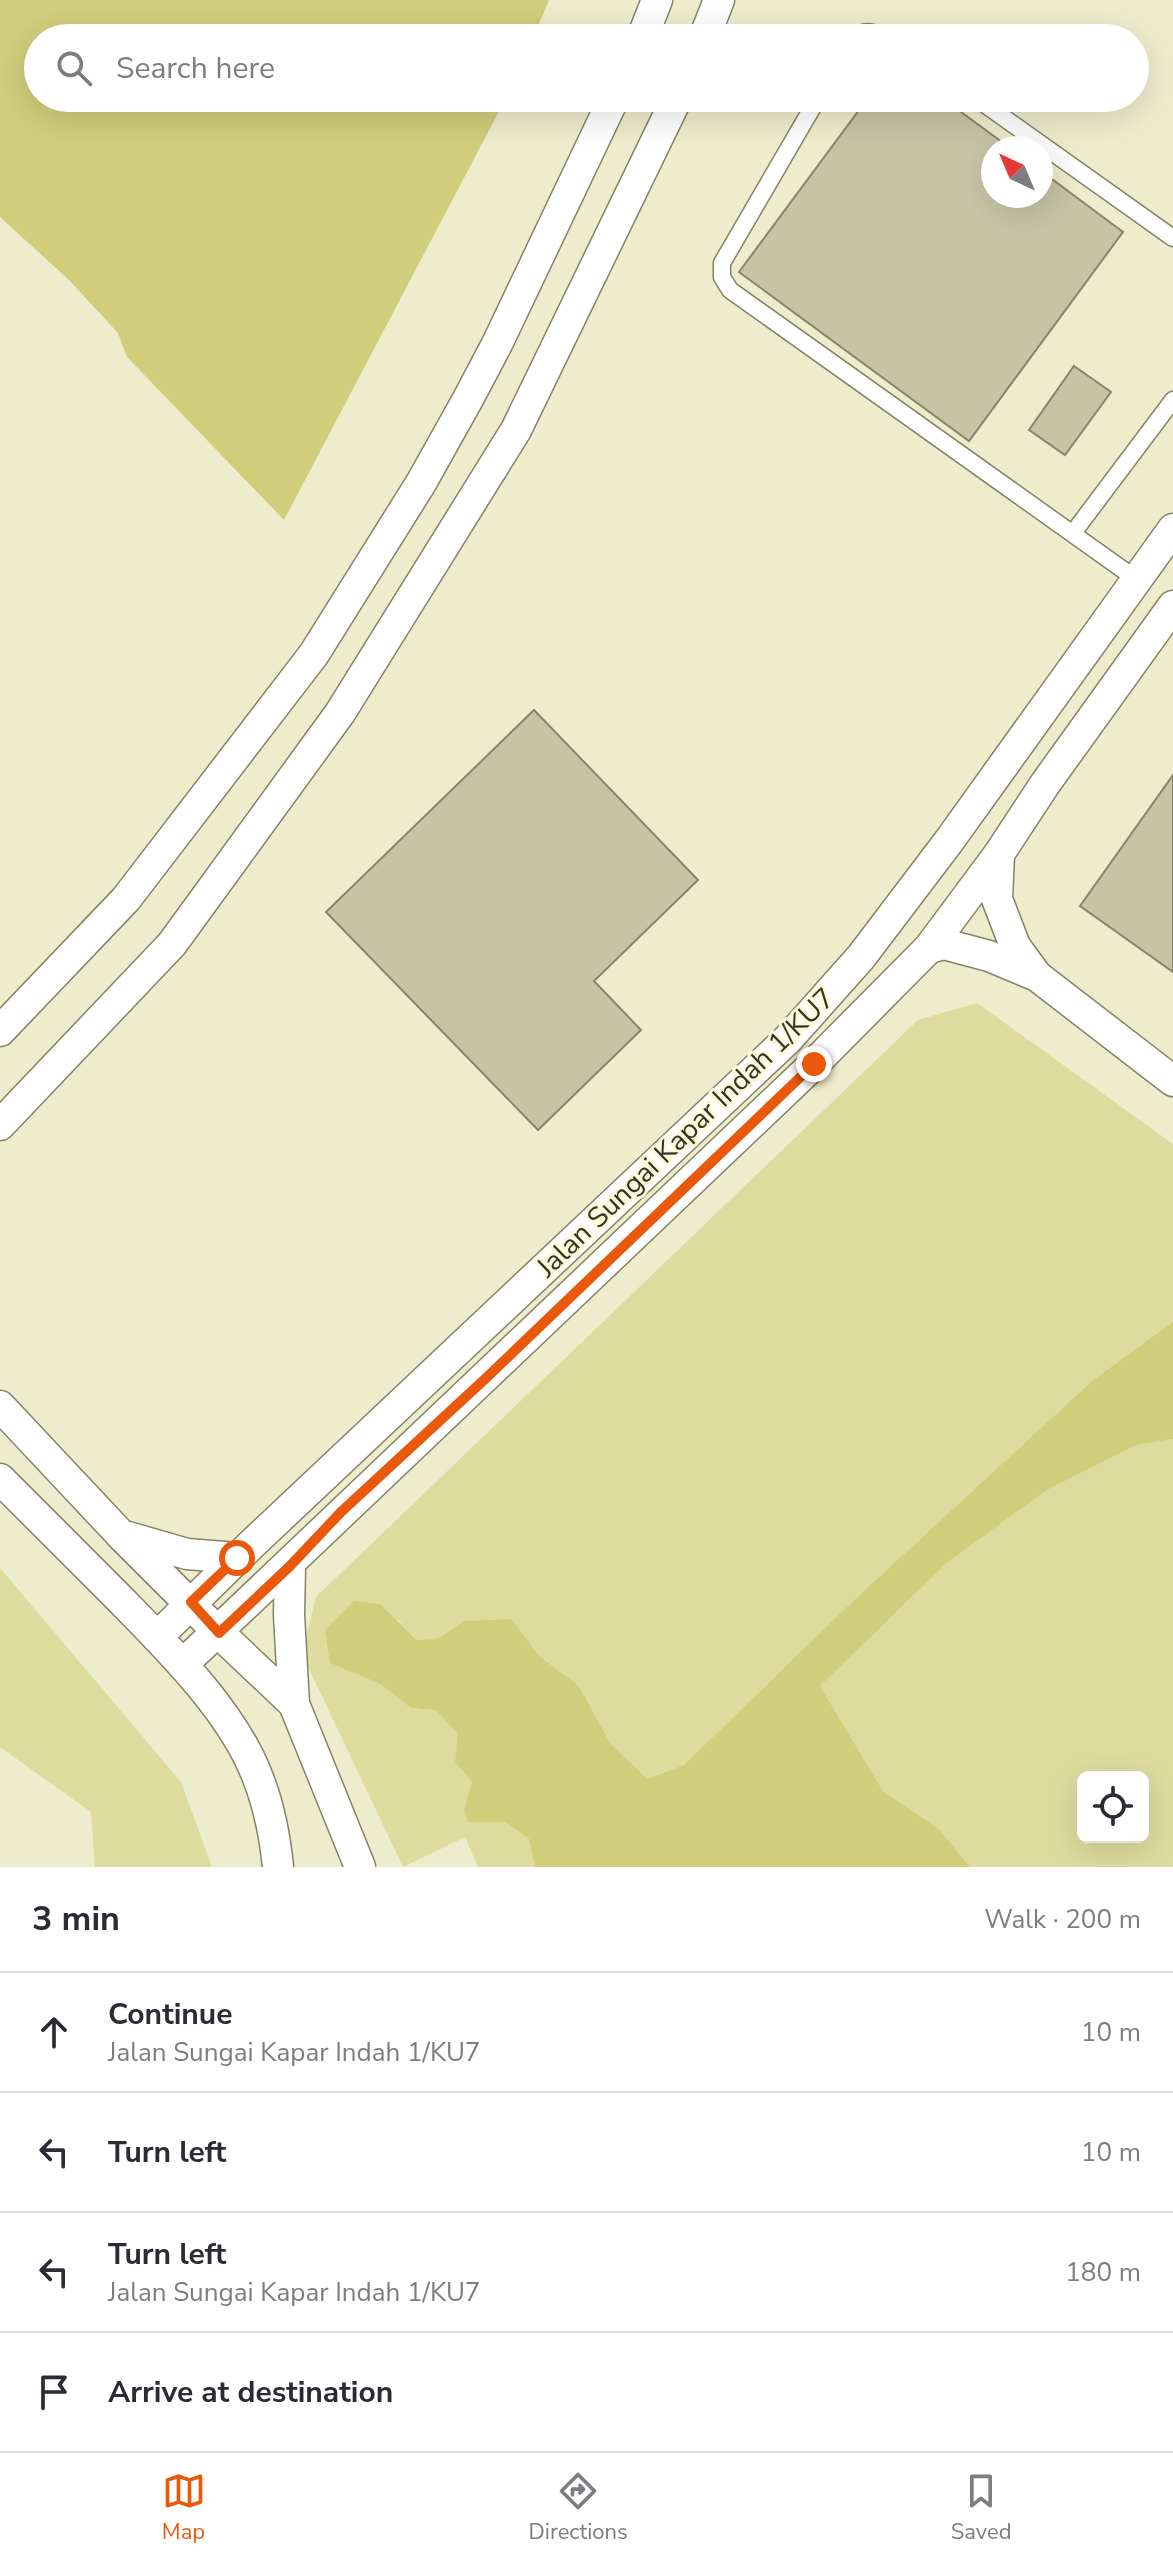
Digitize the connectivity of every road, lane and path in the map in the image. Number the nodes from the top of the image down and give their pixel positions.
1 (657, 0) edge
2 (719, 0) edge
3 (648, 24) edge
4 (710, 24) edge
5 (607, 112) edge
6 (670, 112) edge
7 (810, 112) edge
8 (996, 112) edge
9 (1173, 238) edge
10 (1173, 400) edge
11 (1173, 529) edge
12 (1073, 533) junction
13 (1136, 579) junction
14 (1173, 606) edge
15 (986, 884) junction
16 (929, 948) junction
17 (1037, 976) junction
18 (0, 1031) edge
19 (1173, 1081) edge
20 (0, 1125) edge
21 (0, 1406) edge
22 (0, 1479) edge
23 (122, 1536) junction
24 (245, 1550) junction
25 (300, 1555) junction
26 (191, 1602) junction
27 (219, 1633) junction
28 (157, 1637) junction
29 (183, 1664) junction
30 (294, 1704) junction
31 (278, 1867) edge
32 (360, 1867) edge

1 - 3 street
2 - 4 street
5 - 18 street
6 - 20 street
7 - 12 lane
8 - 9 lane
10 - 12 lane
11 - 13 street, Jalan Sungai Kapar Indah 1/KU7
12 - 13 lane
13 - 24 street, Jalan Sungai Kapar Indah 1/KU7
14 - 15 street, Jalan Sungai Kapar Indah 1/KU7
15 - 16 street, Jalan Sungai Kapar Indah 1/KU7
15 - 17 street
16 - 17 street
16 - 25 street, Jalan Sungai Kapar Indah 1/KU7
17 - 19 street
21 - 23 street
22 - 28 street
23 - 24 street
23 - 26 street
24 - 26 street, Jalan Sungai Kapar Indah 1/KU7
25 - 27 street, Jalan Sungai Kapar Indah 1/KU7
25 - 30 street
26 - 27 street
26 - 28 street, Jalan Sungai Kapar Indah 1/KU7
27 - 29 street, Jalan Sungai Kapar Indah 1/KU7
27 - 30 street
28 - 29 street
29 - 31 street
30 - 32 street

